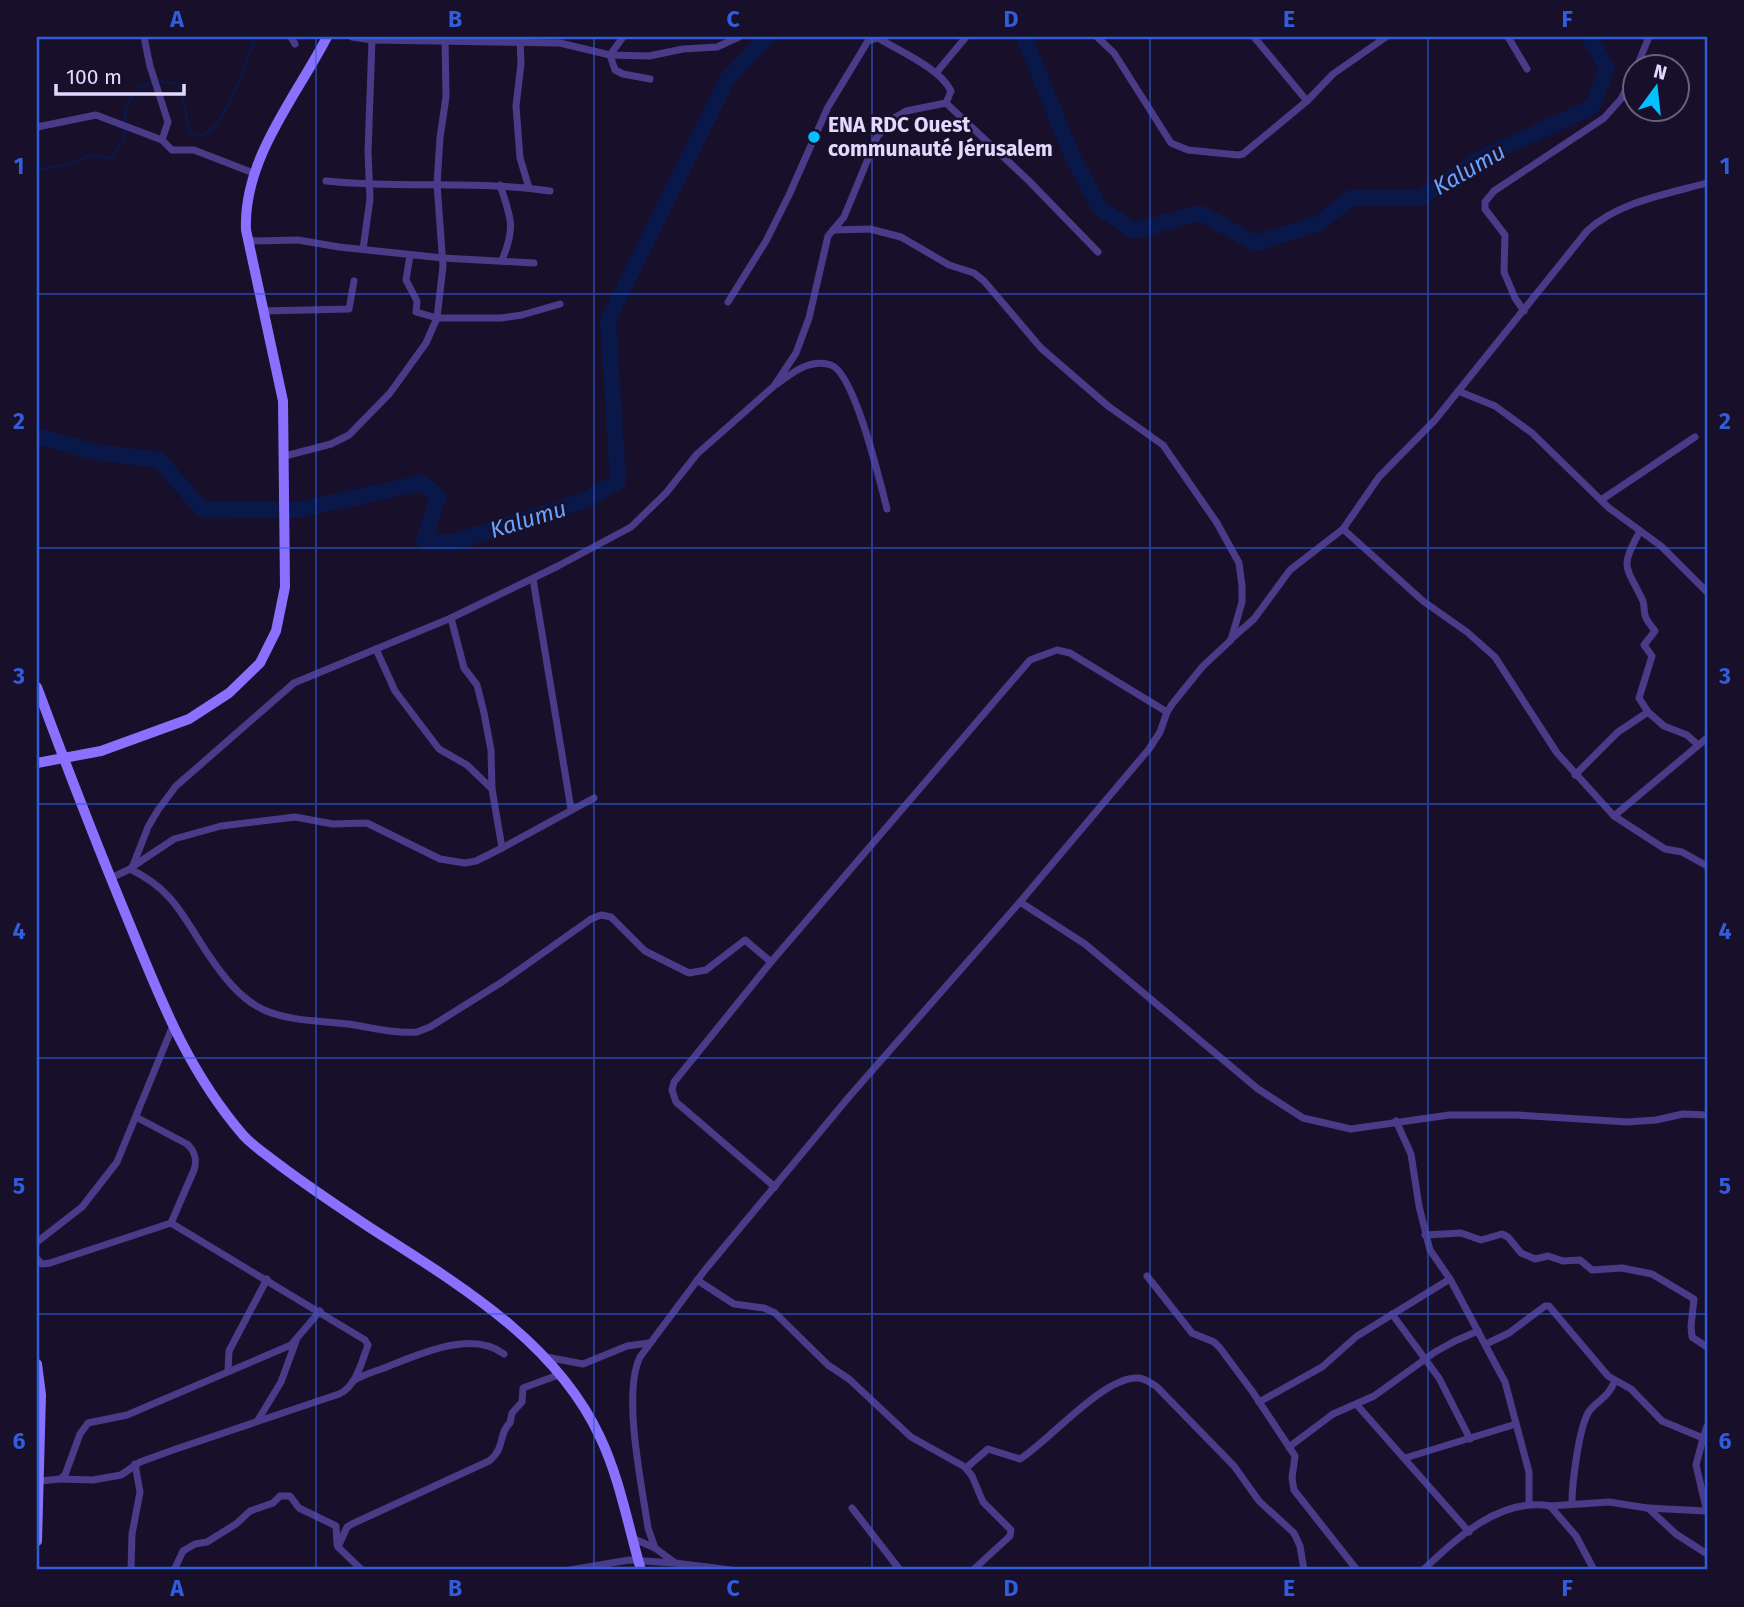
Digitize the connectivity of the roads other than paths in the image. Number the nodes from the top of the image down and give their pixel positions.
1 (144, 37) edge
2 (327, 37) edge
3 (352, 37) edge
4 (624, 37) edge
5 (738, 37) edge
6 (966, 37) edge
7 (1097, 37) edge
8 (1254, 37) edge
9 (1386, 37) edge
10 (1508, 37) edge
11 (445, 39) edge
12 (520, 39) edge
13 (372, 40) junction
14 (610, 55) junction
15 (1527, 69) dead end
16 (936, 73) junction
17 (650, 79) dead end
18 (1622, 97) edge
19 (1307, 101) junction
20 (946, 103) junction
21 (37, 127) edge
22 (162, 140) junction
23 (256, 174) junction
24 (326, 181) dead end
25 (1707, 183) edge
26 (437, 184) junction
27 (370, 186) junction
28 (500, 186) junction
29 (529, 188) junction
30 (550, 191) dead end
31 (832, 230) junction
32 (249, 241) junction
33 (363, 249) junction
34 (1098, 252) dead end
35 (410, 254) junction
36 (443, 258) junction
37 (502, 260) junction
38 (534, 263) dead end
39 (354, 281) dead end
40 (728, 302) dead end
41 (560, 304) dead end
42 (264, 311) junction
43 (1524, 311) junction
44 (437, 318) junction
45 (775, 386) junction
46 (1458, 391) junction
47 (1695, 437) dead end
48 (285, 456) junction
49 (1601, 500) junction
50 (887, 509) dead end
51 (1343, 529) junction
52 (1640, 531) junction
53 (533, 579) junction
54 (1707, 592) edge
55 (451, 618) junction
56 (1231, 640) junction
57 (376, 649) junction
58 (37, 687) edge
59 (1167, 712) junction
60 (1648, 712) junction
61 (1707, 738) edge
62 (1697, 744) junction
63 (64, 758) junction
64 (37, 763) edge
65 (1575, 775) junction
66 (492, 789) junction
67 (594, 798) dead end
68 (571, 809) junction
69 (1615, 816) junction
70 (502, 848) junction
71 (1707, 866) edge
72 (131, 868) junction
73 (111, 878) junction
74 (1020, 902) junction
75 (771, 962) junction
76 (172, 1028) junction
77 (1707, 1115) edge
78 (136, 1117) junction
79 (1396, 1121) junction
80 (775, 1187) junction
81 (171, 1223) junction
82 (1425, 1234) junction
83 (37, 1242) edge
84 (37, 1259) edge
85 (1147, 1276) dead end
86 (267, 1279) junction
87 (1450, 1279) junction
88 (697, 1280) junction
89 (320, 1311) junction
90 (1392, 1314) junction
91 (1478, 1331) junction
92 (297, 1340) junction
93 (649, 1343) junction
94 (1486, 1344) junction
95 (1707, 1347) edge
96 (504, 1354) dead end
97 (546, 1357) junction
98 (1425, 1359) junction
99 (37, 1364) edge
100 (228, 1371) junction
101 (562, 1374) junction
102 (353, 1381) junction
103 (1615, 1381) junction
104 (1259, 1402) junction
105 (1357, 1405) junction
106 (258, 1420) junction
107 (1516, 1424) junction
108 (1707, 1426) edge
109 (1470, 1439) junction
110 (1705, 1439) edge
111 (1289, 1447) junction
112 (1405, 1458) junction
113 (135, 1464) junction
114 (966, 1468) junction
115 (60, 1479) junction
116 (40, 1481) junction
117 (1572, 1503) junction
118 (1530, 1504) junction
119 (1550, 1506) junction
120 (852, 1508) dead end
121 (1647, 1508) junction
122 (1706, 1512) edge
123 (335, 1526) junction
124 (347, 1527) junction
125 (1469, 1532) junction
126 (632, 1538) junction
127 (37, 1541) edge
128 (338, 1547) junction
129 (655, 1548) junction
130 (1707, 1554) edge
131 (674, 1563) junction
132 (639, 1565) edge
133 (131, 1570) edge
134 (174, 1570) edge
135 (362, 1570) edge
136 (570, 1570) edge
137 (731, 1570) edge
138 (900, 1570) edge
139 (973, 1570) edge
140 (1304, 1570) edge
141 (1357, 1570) edge
142 (1423, 1570) edge
143 (1594, 1570) edge

1 - 22 street
2 - 23 street
3 - 13 street
4 - 14 street
5 - 14 street
6 - 16 street
7 - 19 street
8 - 19 street
9 - 19 street
10 - 15 street
11 - 12 street
11 - 13 street
11 - 26 street
12 - 14 street
12 - 29 street
13 - 27 street
14 - 17 street
16 - 20 street
16 - 40 street
18 - 43 street
20 - 31 street
20 - 34 street
21 - 22 street
22 - 23 street
23 - 32 street
24 - 27 street
25 - 43 street
26 - 27 street
26 - 28 street
26 - 36 street
27 - 33 street
28 - 29 street
28 - 37 street
29 - 30 street
31 - 45 street
31 - 56 street
32 - 33 street
32 - 42 street
33 - 35 street
35 - 36 street
35 - 44 street
36 - 37 street
36 - 44 street
37 - 38 street
39 - 42 street
41 - 44 street
42 - 48 street
43 - 46 street
44 - 48 street
45 - 50 street
45 - 53 street
46 - 49 street
46 - 51 street
47 - 49 street
48 - 63 street
49 - 52 street
51 - 56 street
51 - 65 street
52 - 54 street
52 - 60 street
53 - 55 street
53 - 68 street
55 - 57 street
55 - 66 street
56 - 59 street
57 - 66 street
57 - 72 street
58 - 63 street
59 - 74 street
59 - 75 street
60 - 62 street
60 - 65 street
61 - 62 street
62 - 69 street
63 - 64 street
63 - 73 street
65 - 69 street
66 - 70 street
67 - 68 street
68 - 70 street
69 - 71 street
70 - 72 street
72 - 73 street
72 - 75 street
73 - 76 street
74 - 79 street
74 - 80 street
75 - 80 street
76 - 78 street
76 - 97 street
77 - 79 street
78 - 81 street
78 - 83 street
79 - 82 street
80 - 88 street
81 - 84 street
81 - 86 street
82 - 87 street
82 - 95 street
85 - 104 street
86 - 89 street
86 - 100 street
87 - 90 street
87 - 91 street
88 - 93 street
88 - 114 street
89 - 92 street
89 - 102 street
90 - 98 street
90 - 104 street
91 - 94 street
91 - 98 street
92 - 100 street
92 - 106 street
93 - 97 street
93 - 129 street
94 - 103 street
94 - 107 street
96 - 102 street
97 - 101 street
98 - 105 street
98 - 109 street
99 - 116 street
100 - 115 street
101 - 124 street
101 - 126 street
102 - 106 street
103 - 110 street
103 - 117 street
104 - 111 street
105 - 111 street
105 - 112 street
106 - 113 street
107 - 109 street
107 - 118 street
108 - 110 street
109 - 112 street
110 - 122 street
111 - 141 street
112 - 125 street
113 - 115 street
113 - 133 street
114 - 139 street
114 - 140 street
115 - 116 street
116 - 127 street
117 - 119 street
117 - 121 street
118 - 119 street
118 - 125 street
119 - 143 street
120 - 138 street
121 - 122 street
121 - 130 street
123 - 124 street
123 - 128 street
123 - 134 street
124 - 128 street
125 - 142 street
126 - 129 street
126 - 132 street
128 - 135 street
129 - 131 street
131 - 132 street
131 - 137 street
132 - 136 street

